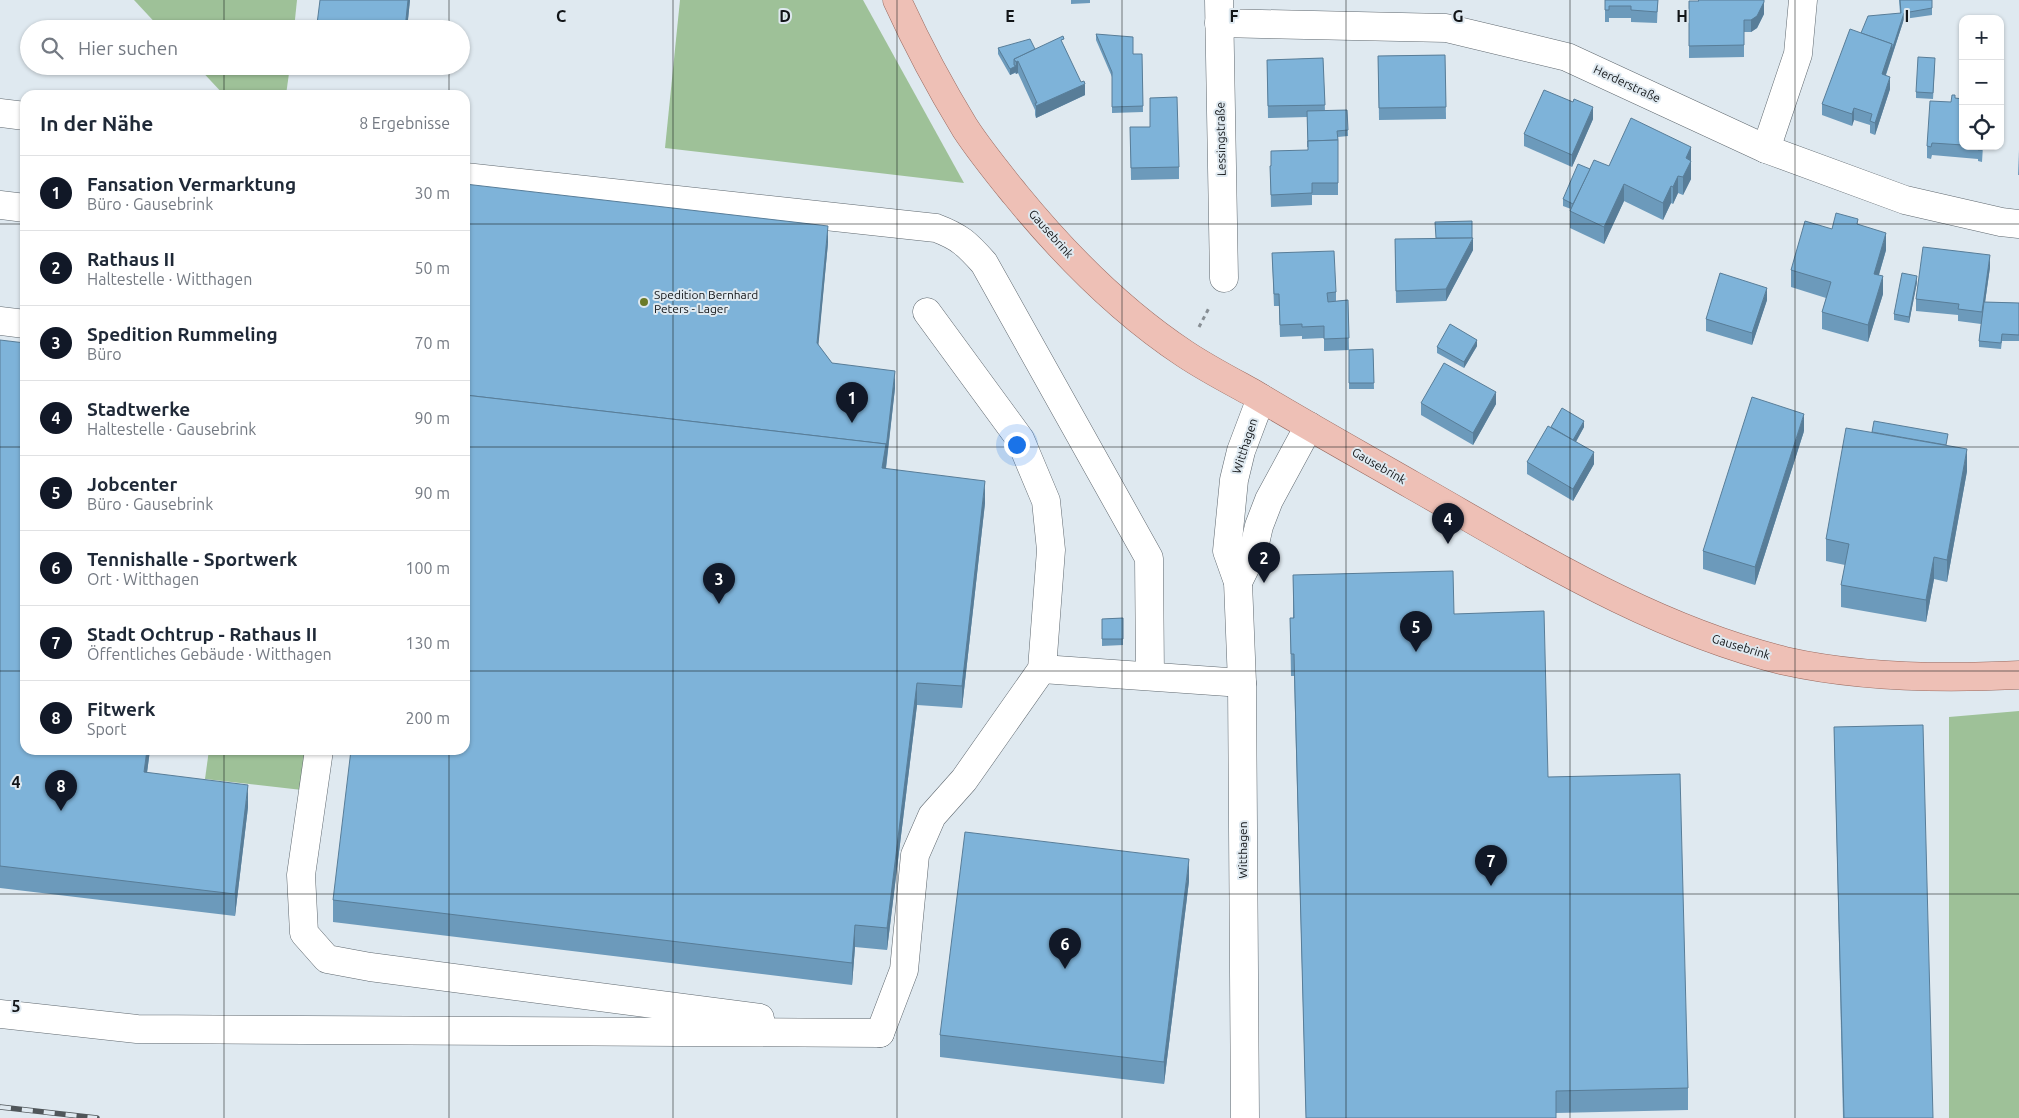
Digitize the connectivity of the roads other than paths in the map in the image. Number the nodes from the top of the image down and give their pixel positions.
1 (897, 0) edge
2 (1803, 0) edge
3 (1219, 11) edge
4 (0, 113) edge
5 (20, 115) edge
6 (1766, 149) junction
7 (470, 178) edge
8 (0, 205) edge
9 (20, 207) edge
10 (2019, 224) edge
11 (1224, 278) road end
12 (927, 312) dead end
13 (0, 321) edge
14 (20, 323) edge
15 (1261, 398) junction
16 (1309, 426) junction
17 (1238, 582) junction
18 (1042, 669) junction
19 (2019, 675) edge
20 (1150, 676) junction
21 (1242, 683) junction
22 (318, 755) edge
23 (0, 1014) edge
24 (880, 1034) junction
25 (1245, 1118) edge

1 - 15 main road, Gausebrink
2 - 6 street
3 - 6 street, Herderstraße
3 - 11 street, Lessingstraße
4 - 5 street
6 - 10 street, Herderstraße
7 - 20 street
8 - 9 street
12 - 18 street
13 - 14 street
15 - 16 main road, Gausebrink
15 - 17 street, Witthagen
16 - 17 street, Witthagen
16 - 19 main road, Gausebrink
17 - 21 street, Witthagen
18 - 20 street
18 - 24 street
20 - 21 street
21 - 25 street, Witthagen
22 - 24 street
23 - 24 street

